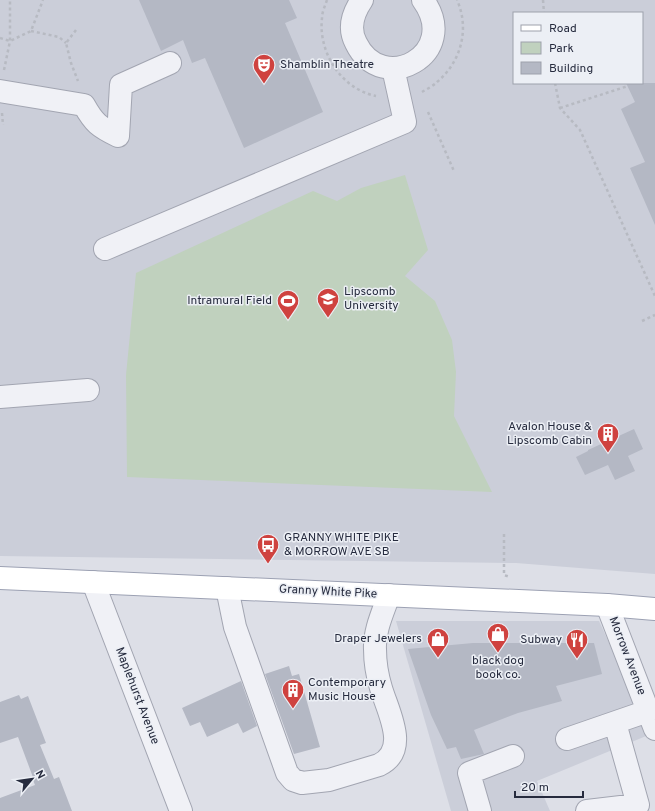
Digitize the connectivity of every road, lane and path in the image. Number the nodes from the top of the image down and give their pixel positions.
1 (10, 0) edge
2 (43, 0) edge
3 (362, 0) edge
4 (423, 0) edge
5 (543, 0) edge
6 (544, 12) edge
7 (76, 30) dead end
8 (31, 31) junction
9 (0, 38) edge
10 (10, 41) junction
11 (66, 43) junction
12 (170, 63) dead end
13 (393, 68) junction
14 (1, 84) edge
15 (79, 84) dead end
16 (555, 84) edge
17 (628, 86) dead end
18 (426, 108) dead end
19 (560, 108) junction
20 (454, 171) dead end
21 (105, 249) dead end
22 (655, 296) edge
23 (655, 315) edge
24 (642, 321) dead end
25 (88, 390) dead end
26 (0, 397) edge
27 (0, 578) edge
28 (93, 582) junction
29 (227, 588) junction
30 (388, 595) junction
31 (607, 605) junction
32 (655, 609) edge
33 (652, 720) edge
34 (615, 722) junction
35 (568, 739) dead end
36 (513, 756) dead end
37 (181, 811) edge
38 (480, 811) edge
39 (587, 811) edge

1 - 10 path
2 - 8 path
3 - 13 street
4 - 13 street
5 - 6 path
7 - 11 path
8 - 10 path
8 - 11 path
9 - 10 path
10 - 14 path
11 - 15 path
12 - 14 street
13 - 21 street
16 - 19 path
17 - 19 path
18 - 20 path
19 - 22 path
23 - 24 path
25 - 26 street
27 - 28 main road, Granny White Pike
28 - 29 main road, Granny White Pike
28 - 37 street, Maplehurst Avenue
29 - 30 main road, Granny White Pike
29 - 30 street
30 - 31 main road, Granny White Pike
31 - 32 main road, Granny White Pike
31 - 33 street, Morrow Avenue
33 - 34 street
34 - 35 street
34 - 39 street
36 - 38 street

